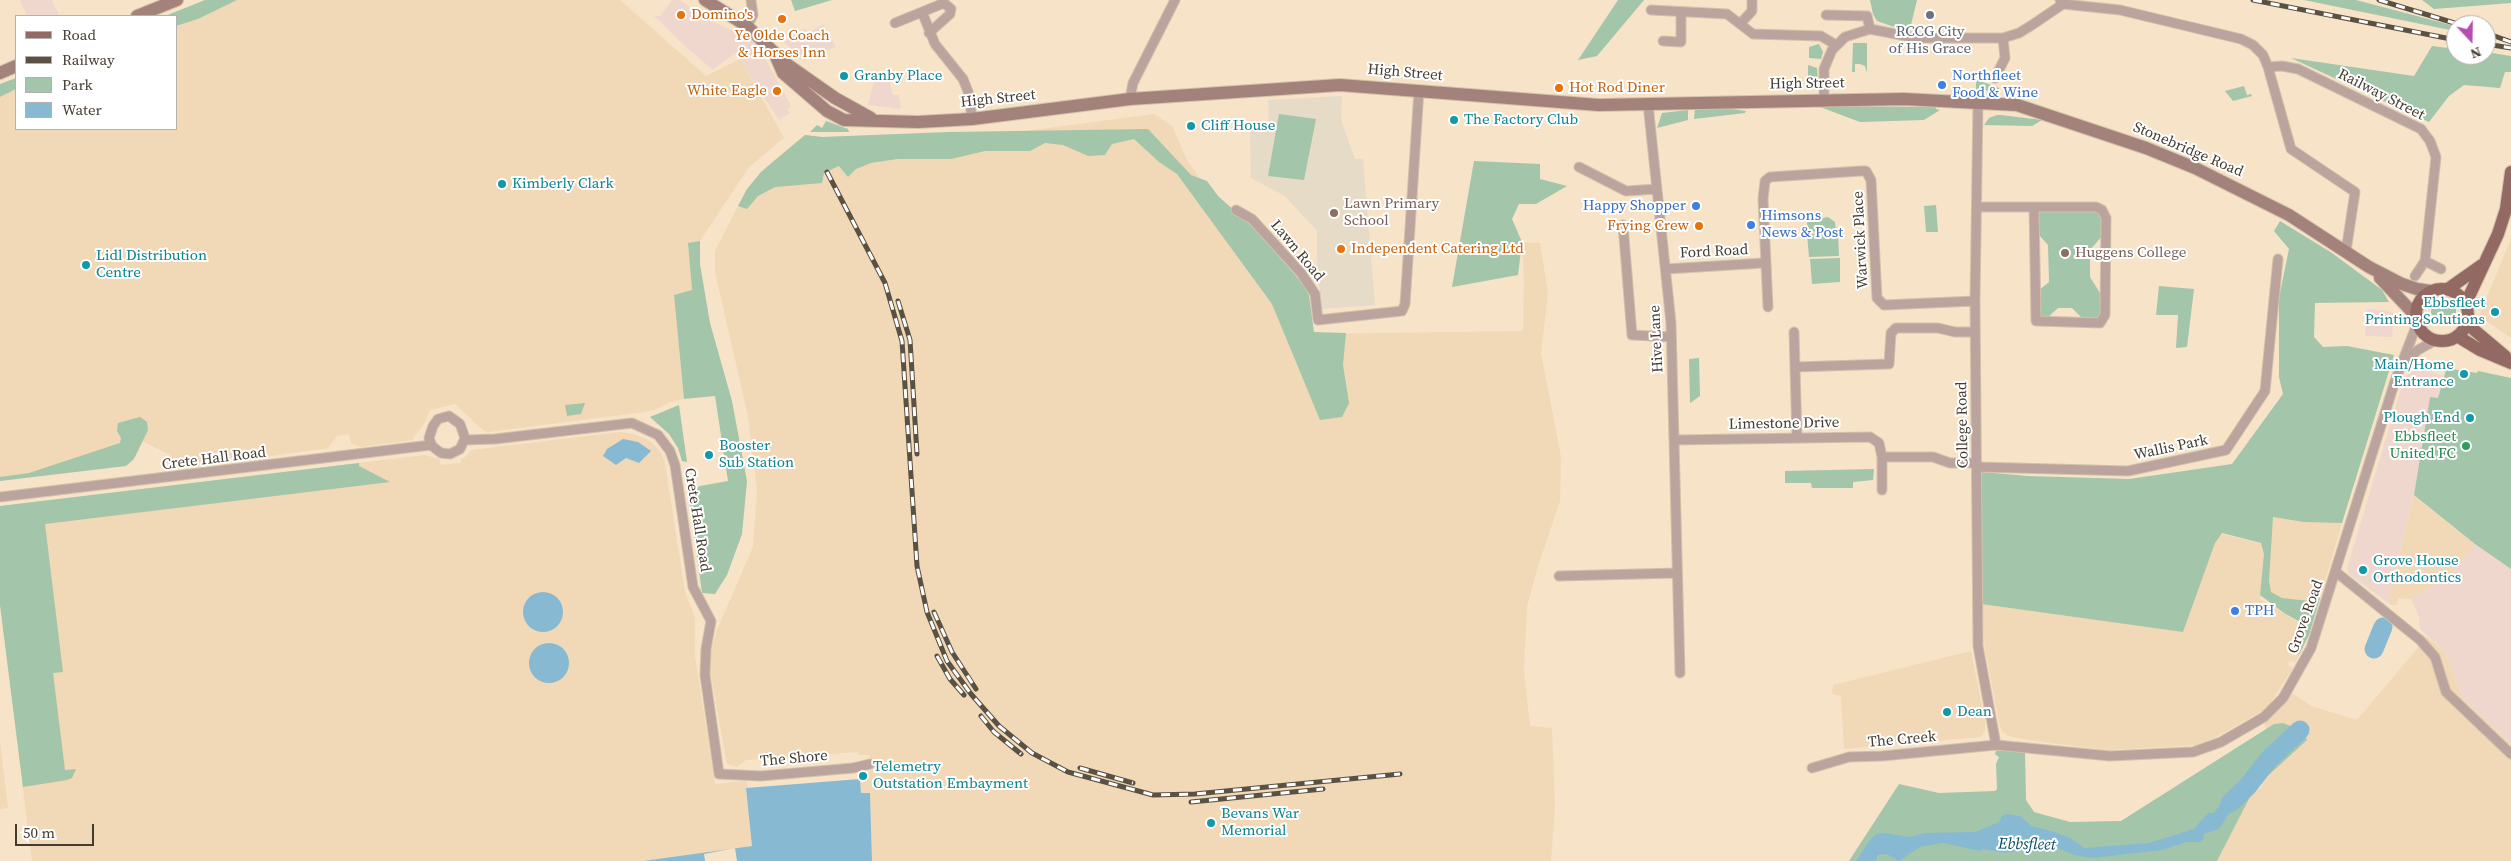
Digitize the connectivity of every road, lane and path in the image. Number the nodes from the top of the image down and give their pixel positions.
1 (177, 0) edge
2 (705, 0) edge
3 (751, 0) edge
4 (1175, 0) edge
5 (1752, 0) edge
6 (2061, 2) edge
7 (1651, 10) dead end
8 (922, 12) junction
9 (1681, 12) junction
10 (139, 15) edge
11 (1826, 15) dead end
12 (896, 23) dead end
13 (1740, 24) junction
14 (747, 26) junction
15 (1870, 30) junction
16 (929, 33) junction
17 (2003, 38) junction
18 (1663, 41) dead end
19 (1836, 45) junction
20 (774, 52) junction
21 (15, 66) edge
22 (2268, 67) junction
23 (0, 73) edge
24 (1995, 78) dead end
25 (1419, 90) junction
26 (1130, 99) junction
27 (1824, 100) junction
28 (1648, 104) junction
29 (1978, 104) junction
30 (875, 120) junction
31 (972, 120) junction
32 (1579, 167) dead end
33 (2511, 172) edge
34 (1657, 189) junction
35 (1977, 207) junction
36 (2034, 208) junction
37 (1236, 210) dead end
38 (1623, 225) dead end
39 (2346, 251) junction
40 (2278, 258) dead end
41 (2425, 261) junction
42 (1764, 263) junction
43 (2484, 263) junction
44 (2368, 267) junction
45 (1666, 269) junction
46 (2441, 269) dead end
47 (2415, 276) dead end
48 (2448, 288) junction
49 (2430, 291) junction
50 (1976, 301) junction
51 (2466, 304) junction
52 (1768, 307) dead end
53 (2416, 319) junction
54 (2467, 324) junction
55 (1794, 332) dead end
56 (1976, 332) junction
57 (2457, 336) junction
58 (1671, 337) junction
59 (2436, 340) junction
60 (2511, 362) edge
61 (2401, 366) junction
62 (1795, 367) junction
63 (442, 407) dead end
64 (444, 417) junction
65 (1797, 438) junction
66 (465, 440) junction
67 (1674, 440) junction
68 (431, 445) junction
69 (1882, 457) junction
70 (1977, 465) junction
71 (1882, 490) dead end
72 (0, 497) edge
73 (2336, 572) junction
74 (1677, 573) junction
75 (1559, 576) dead end
76 (1680, 673) dead end
77 (1996, 745) junction
78 (2511, 754) edge
79 (870, 764) dead end
80 (1812, 768) dead end
81 (719, 774) joint

1 - 10 main road
2 - 14 main road, High Street
3 - 14 street
4 - 26 street
5 - 13 street
6 - 17 street
6 - 22 street
7 - 9 street
8 - 12 street
8 - 16 street
8 - 16 street
9 - 13 street
9 - 18 street
11 - 15 street
13 - 19 street
14 - 20 main road, High Street
15 - 17 street
15 - 19 street
16 - 31 street
17 - 24 street
19 - 27 street
20 - 30 main road, High Street
20 - 30 main road
21 - 23 main road
22 - 39 street
22 - 41 street, Railway Street
25 - 26 main road, High Street
25 - 28 main road, High Street
25 - 37 street, Lawn Road
26 - 31 main road, High Street
27 - 28 main road, High Street
27 - 29 main road, High Street
28 - 34 street, Hive Lane
29 - 35 street, College Road
29 - 39 main road, Stonebridge Road
30 - 31 main road, High Street
32 - 34 street
33 - 43 main road
34 - 45 street, Hive Lane
35 - 36 street
35 - 50 street, College Road
36 - 36 street
38 - 58 street
39 - 44 main road, Stonebridge Road
40 - 70 street, Wallis Park
41 - 46 street
41 - 47 street, Railway Street
42 - 45 street, Ford Road
42 - 50 street, Warwick Place
42 - 52 street
43 - 48 main road
43 - 51 main road
44 - 49 main road, Stonebridge Road
44 - 53 main road, Stonebridge Road
45 - 58 street, Hive Lane
48 - 49 main road
48 - 51 main road
49 - 53 main road
50 - 56 street, College Road
51 - 54 main road
53 - 59 main road
53 - 61 street, Grove Road
54 - 57 main road
54 - 60 main road
55 - 62 street
56 - 62 street
56 - 70 street, College Road
57 - 59 main road
57 - 60 main road
58 - 67 street, Hive Lane
59 - 61 street
61 - 73 street, Grove Road
62 - 65 street
63 - 64 street
64 - 66 street
64 - 68 street
65 - 67 street, Limestone Drive
65 - 69 street, Limestone Drive
66 - 68 street, Crete Hall Road
66 - 81 street, Crete Hall Road
67 - 74 street, Hive Lane
68 - 72 street, Crete Hall Road
69 - 70 street, Wallis Park
69 - 71 street
70 - 77 street, College Road
73 - 77 street, Grove Road
73 - 78 street
74 - 75 street
74 - 76 street, Hive Lane
77 - 80 street, The Creek
79 - 81 street, The Shore

